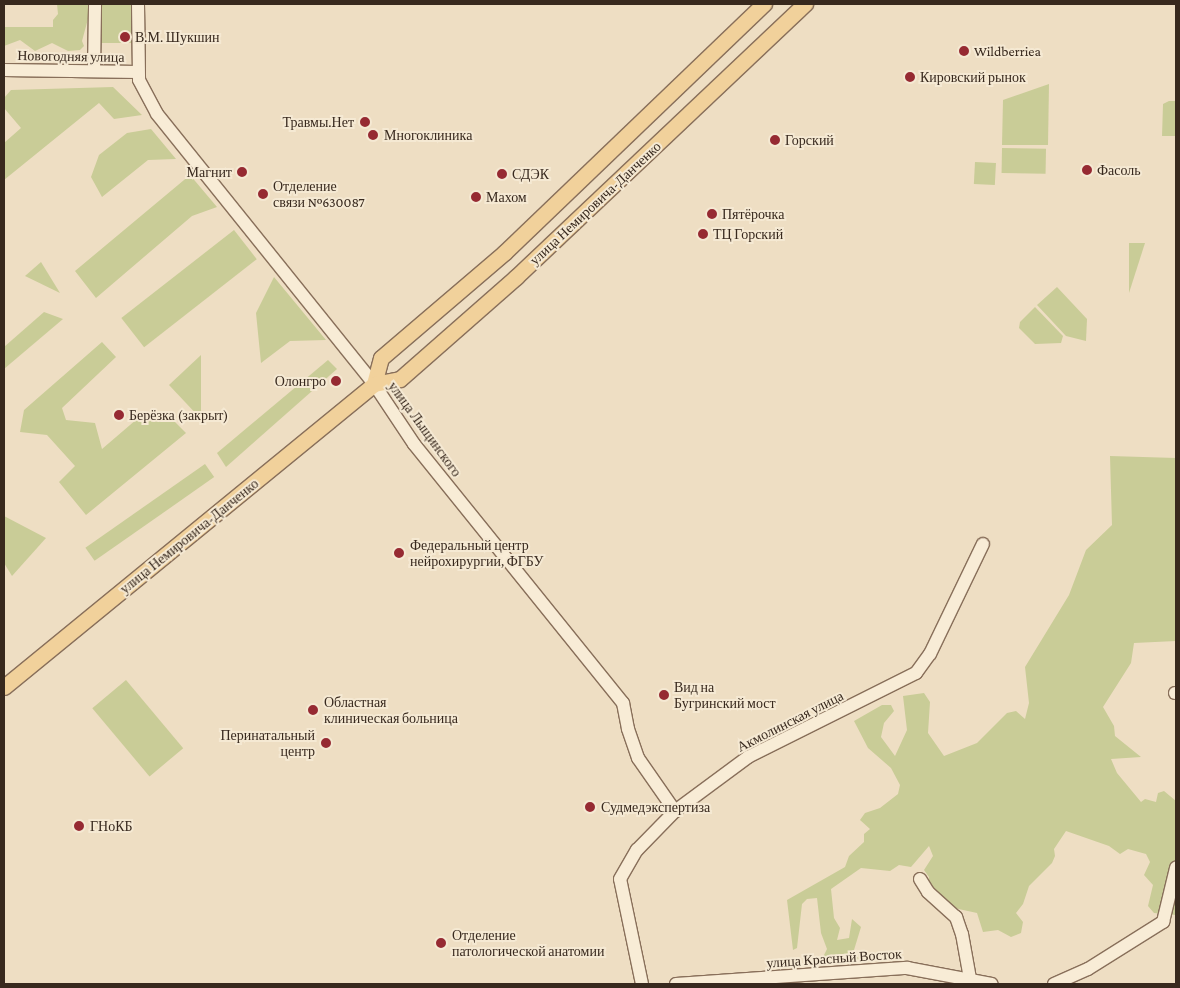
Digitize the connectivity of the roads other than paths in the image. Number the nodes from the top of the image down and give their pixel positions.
1 (95, 4) edge
2 (138, 4) edge
3 (764, 4) edge
4 (805, 4) edge
5 (4, 70) edge
6 (94, 71) junction
7 (138, 72) junction
8 (374, 384) junction
9 (983, 544) dead end
10 (4, 687) edge
11 (675, 811) junction
12 (1176, 868) edge
13 (920, 879) dead end
14 (970, 982) edge
15 (642, 984) edge
16 (676, 984) edge
17 (992, 984) edge
18 (1054, 984) edge

1 - 6 street
2 - 7 street, улица Лыщинского
3 - 8 main road, улица Немировича-Данченко
4 - 8 main road, улица Немировича-Данченко
5 - 6 street, Новогодняя улица
6 - 7 street, Новогодняя улица
7 - 8 street, улица Лыщинского
8 - 10 main road, улица Немировича-Данченко
8 - 11 street, улица Лыщинского
9 - 11 street, Акмолинская улица
11 - 15 street, Акмолинская улица
12 - 18 street
13 - 14 street
14 - 16 street, улица Красный Восток
14 - 17 street, улица Красный Восток

